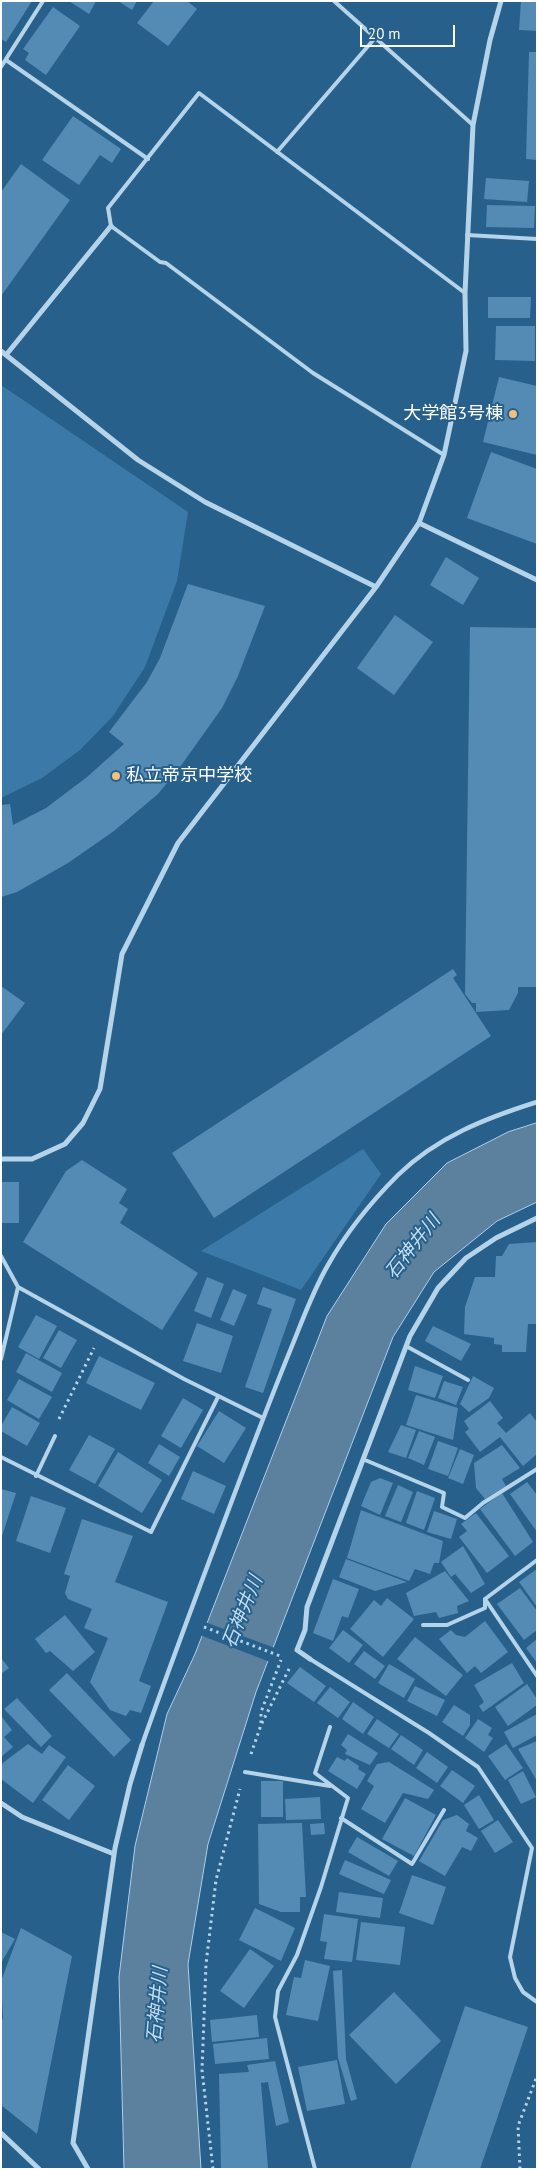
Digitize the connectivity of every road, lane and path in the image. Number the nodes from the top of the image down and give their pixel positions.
1 (43, 1) edge
2 (334, 1) edge
3 (501, 1) edge
4 (375, 38) junction
5 (6, 60) junction
6 (1, 67) edge
7 (473, 125) junction
8 (277, 152) junction
9 (148, 159) junction
10 (112, 226) junction
11 (468, 235) junction
12 (537, 239) edge
13 (465, 293) junction
14 (4, 353) edge
15 (444, 455) junction
16 (419, 523) junction
17 (537, 580) edge
18 (376, 587) junction
19 (537, 1102) edge
20 (1, 1159) edge
21 (537, 1218) edge
22 (1, 1256) edge
23 (18, 1287) junction
24 (101, 1333) junction
25 (406, 1346) junction
26 (1, 1360) edge
27 (468, 1380) dead end
28 (218, 1396) junction
29 (264, 1418) junction
30 (56, 1436) joint
31 (1, 1457) edge
32 (365, 1460) junction
33 (537, 1469) edge
34 (36, 1476) junction
35 (537, 1560) edge
36 (485, 1599) junction
37 (196, 1625) dead end
38 (423, 1625) dead end
39 (297, 1650) junction
40 (310, 1659) joint
41 (537, 1676) edge
42 (261, 1725) junction
43 (330, 1727) dead end
44 (142, 1745) joint
45 (245, 1772) junction
46 (333, 1787) junction
47 (1, 1803) edge
48 (444, 1810) dead end
49 (341, 1818) junction
50 (114, 1854) junction
51 (537, 2002) edge
52 (537, 2076) edge
53 (1, 2133) edge
54 (87, 2166) edge
55 (39, 2169) edge
56 (80, 2169) edge
57 (213, 2169) edge
58 (315, 2169) edge
59 (520, 2169) edge

1 - 5 lane
2 - 4 lane
3 - 7 street
4 - 7 lane
4 - 8 lane
5 - 6 lane
5 - 9 lane
7 - 11 street
8 - 9 lane
8 - 13 lane
9 - 10 lane
10 - 14 street
10 - 15 lane
11 - 12 lane
11 - 13 street
13 - 15 street
14 - 18 street
15 - 16 street
16 - 17 street
16 - 18 street
18 - 20 street
19 - 29 street
21 - 25 street
22 - 23 lane
23 - 24 lane
23 - 26 lane
24 - 28 lane
24 - 30 path
25 - 27 lane
25 - 32 street
28 - 29 lane
28 - 34 lane
29 - 44 street
30 - 34 lane
31 - 34 lane
32 - 33 lane
32 - 39 street
35 - 36 lane
36 - 38 lane
36 - 41 lane
37 - 42 path
39 - 40 street
39 - 42 path
40 - 51 lane
42 - 45 path
43 - 46 lane
44 - 50 street
45 - 46 lane
45 - 57 path
46 - 49 lane
47 - 50 street
48 - 49 lane
49 - 58 lane
50 - 54 street
52 - 59 path
53 - 55 street
54 - 56 street

